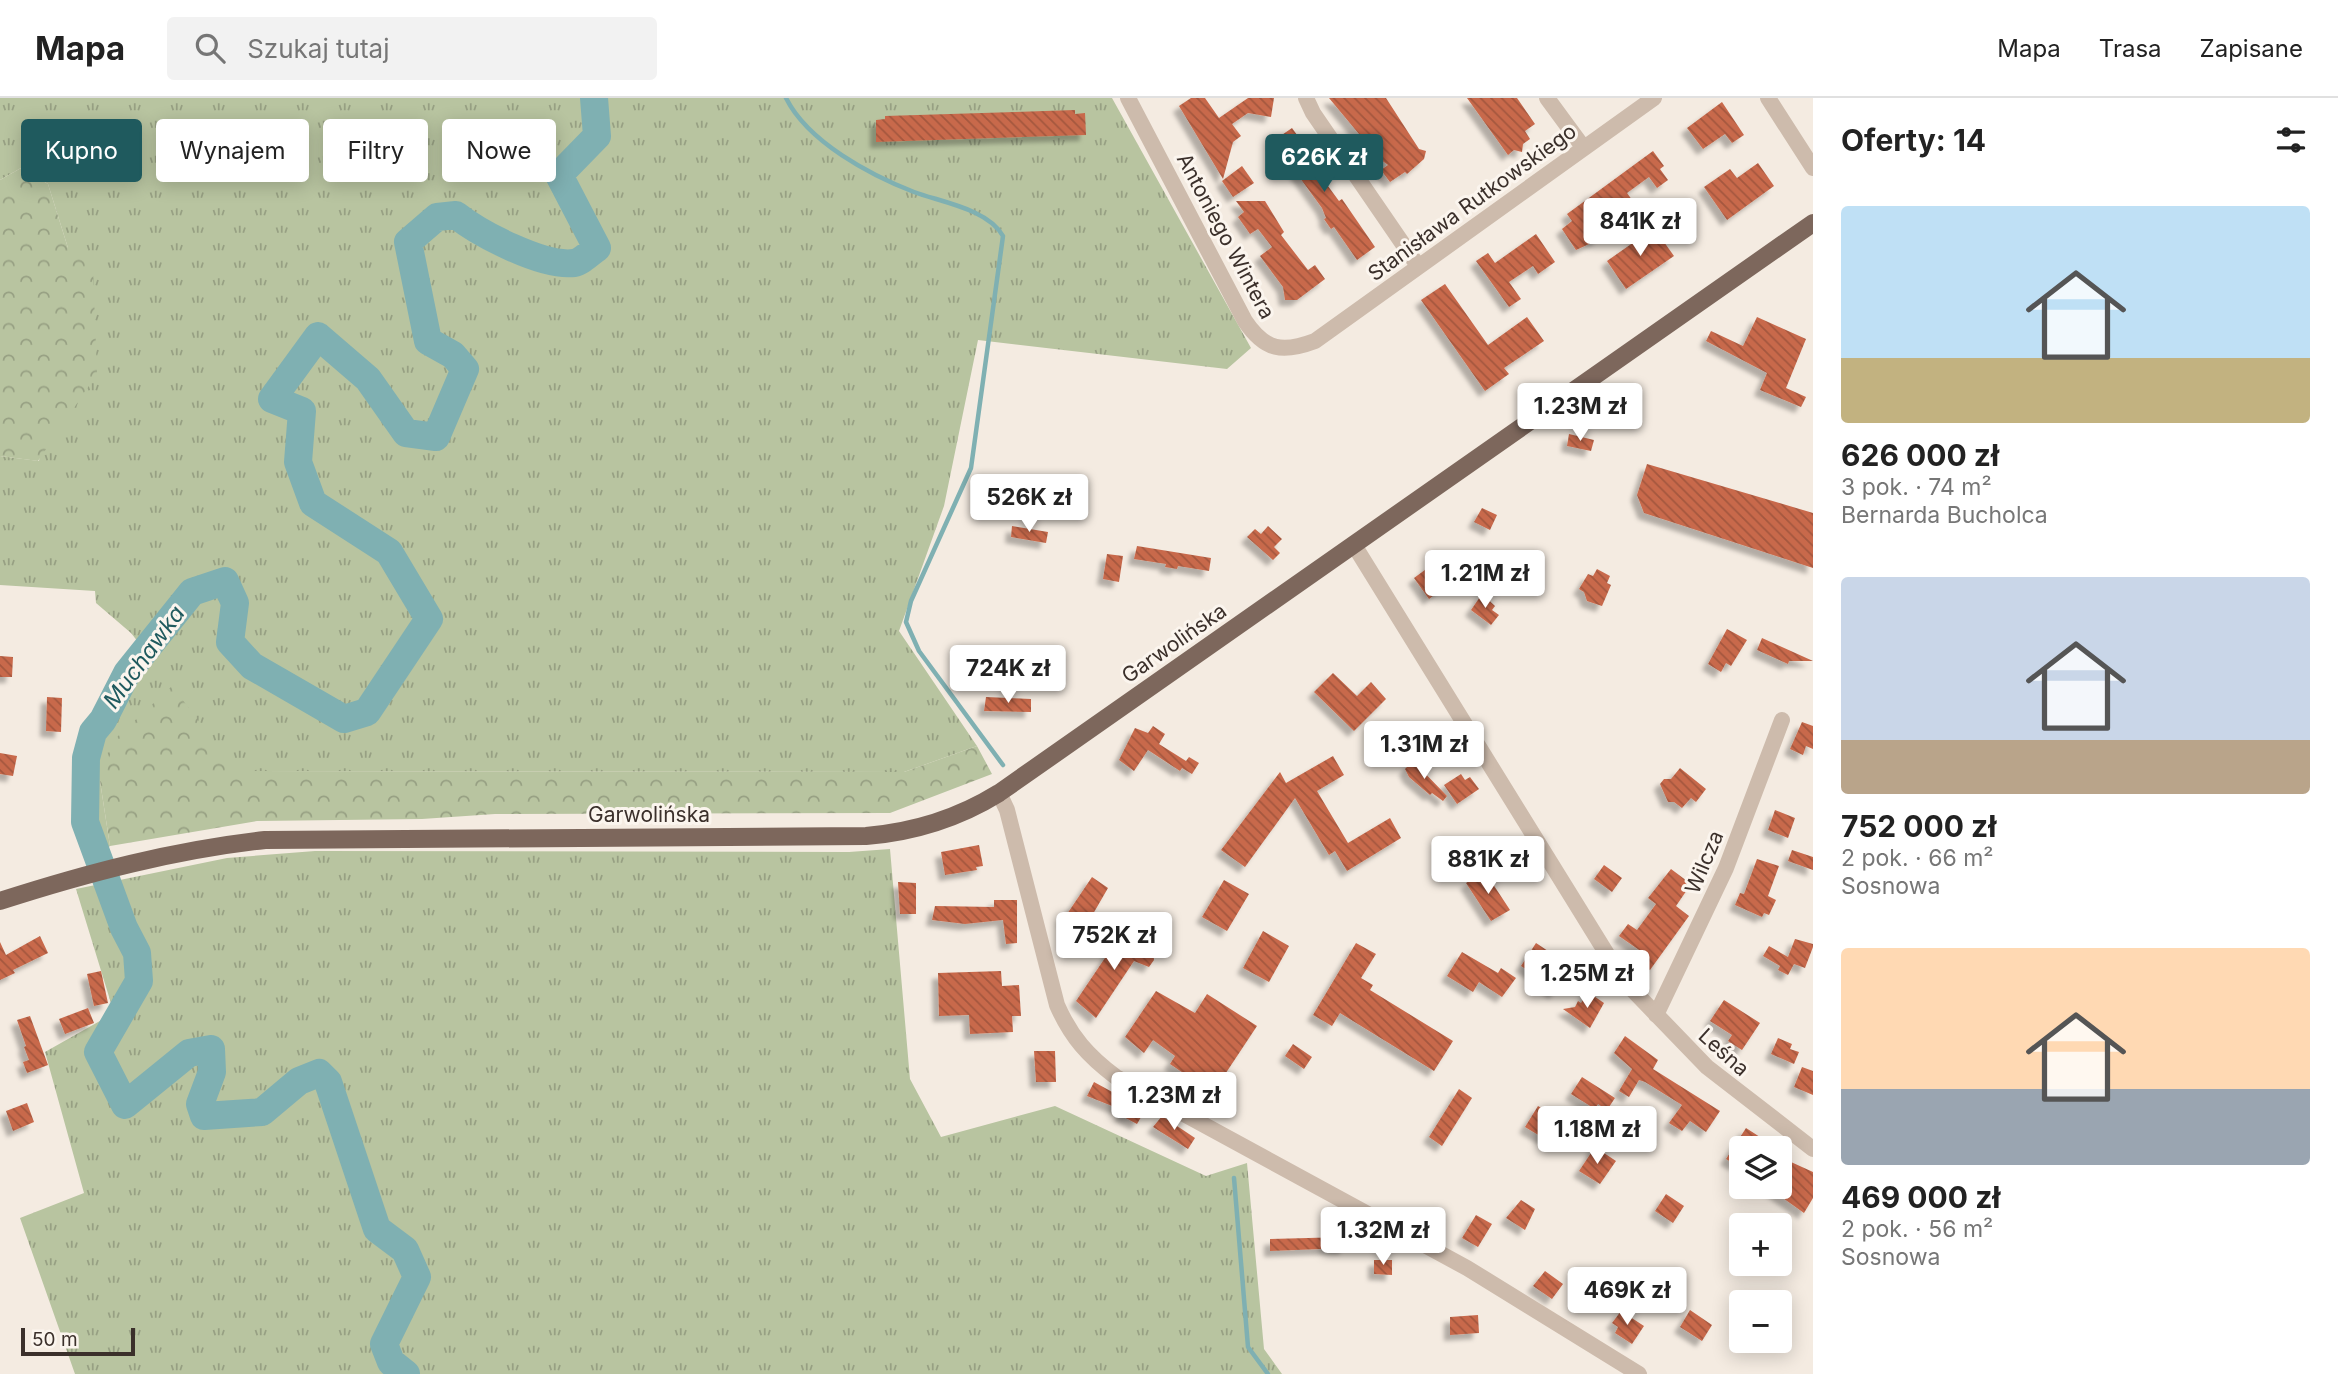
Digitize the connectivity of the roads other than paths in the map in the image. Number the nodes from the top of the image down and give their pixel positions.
1 (1128, 98) edge
2 (1307, 98) edge
3 (1547, 98) edge
4 (1654, 98) edge
5 (1768, 98) edge
6 (1583, 147) junction
7 (1813, 168) edge
8 (1813, 223) edge
9 (1418, 266) junction
10 (1315, 341) joint
11 (1354, 545) junction
12 (1782, 720) dead end
13 (999, 793) junction
14 (0, 901) edge
15 (1656, 1015) junction
16 (1813, 1149) edge
17 (1639, 1374) edge

1 - 10 street, Antoniego Wintera
2 - 9 street
3 - 6 street
4 - 6 street, Stanisława Rutkowskiego
5 - 7 street
6 - 9 street, Stanisława Rutkowskiego
8 - 11 main road, Garwolińska
9 - 10 street, Stanisława Rutkowskiego
11 - 13 main road, Garwolińska
11 - 15 street, Leśna
12 - 15 street, Wilcza
13 - 14 main road, Garwolińska
13 - 17 street
15 - 16 street, Leśna

